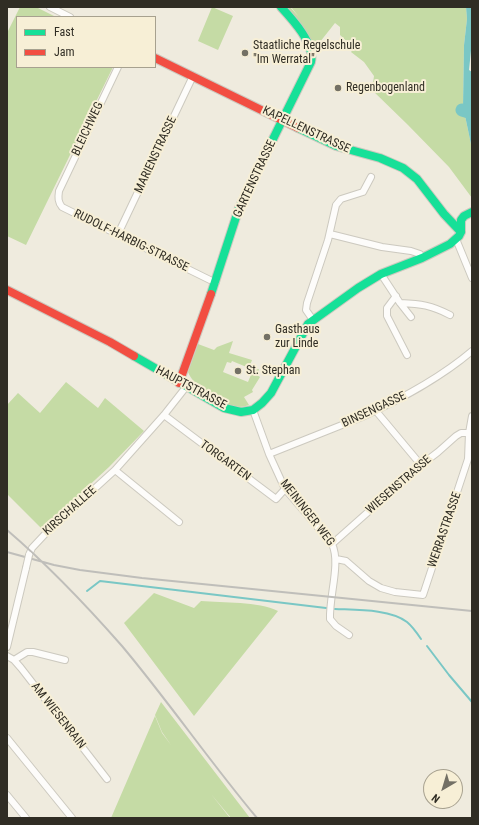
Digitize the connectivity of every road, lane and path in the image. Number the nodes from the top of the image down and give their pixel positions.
1 (50, 7) edge
2 (281, 7) edge
3 (68, 16) edge
4 (156, 58) edge
5 (118, 68) edge
6 (193, 76) junction
7 (283, 120) junction
8 (372, 177) dead end
9 (59, 191) joint
10 (472, 212) edge
11 (118, 234) junction
12 (330, 234) junction
13 (459, 236) junction
14 (422, 258) junction
15 (382, 274) junction
16 (472, 278) edge
17 (216, 282) junction
18 (7, 290) edge
19 (396, 296) junction
20 (400, 303) junction
21 (450, 315) dead end
22 (411, 317) dead end
23 (313, 320) junction
24 (472, 351) edge
25 (407, 355) dead end
26 (183, 385) junction
27 (253, 410) junction
28 (376, 410) junction
29 (164, 416) junction
30 (472, 416) edge
31 (469, 433) junction
32 (269, 454) junction
33 (421, 465) junction
34 (115, 470) junction
35 (285, 489) junction
36 (179, 522) dead end
37 (332, 544) junction
38 (336, 559) junction
39 (349, 635) dead end
40 (7, 647) edge
41 (7, 656) edge
42 (14, 660) junction
43 (65, 660) dead end
44 (7, 738) edge
45 (107, 779) dead end
46 (7, 795) edge
47 (26, 818) edge
48 (72, 818) edge

1 - 3 street
2 - 7 street, GARTENSTRASSE
4 - 6 street, KAPELLENSTRASSE
5 - 9 street, BLEICHWEG
6 - 7 street, KAPELLENSTRASSE
6 - 11 street, MARIENSTRASSE
7 - 13 street, KAPELLENSTRASSE
7 - 17 street, GARTENSTRASSE
8 - 12 street
9 - 11 street, RUDOLF-HARBIG-STRASSE
10 - 13 street
11 - 17 street, RUDOLF-HARBIG-STRASSE
12 - 14 street
12 - 23 street
13 - 14 street
13 - 16 street
14 - 15 street
15 - 19 street
15 - 23 street
17 - 26 street, GARTENSTRASSE
18 - 26 street, HAUPTSTRASSE
19 - 20 street
19 - 25 street
20 - 21 street
20 - 22 street
23 - 27 street
24 - 28 street, BINSENGASSE
26 - 27 street, HAUPTSTRASSE
26 - 29 street, KIRSCHALLEE
27 - 32 street, MEININGER WEG
28 - 32 street, BINSENGASSE
28 - 33 street
29 - 34 street, KIRSCHALLEE
29 - 35 street, TORGARTEN
30 - 31 street, WERRASTRASSE
31 - 33 street, WIESENSTRASSE
31 - 38 street, WERRASTRASSE
32 - 35 street, MEININGER WEG
33 - 37 street, WIESENSTRASSE
34 - 36 street
34 - 40 street, KIRSCHALLEE, bridge
35 - 37 street, MEININGER WEG
37 - 38 street, MEININGER WEG
38 - 39 street, MEININGER WEG
41 - 42 street, AM WIESENRAIN
42 - 43 street
42 - 45 street, AM WIESENRAIN
44 - 48 street
46 - 47 street

